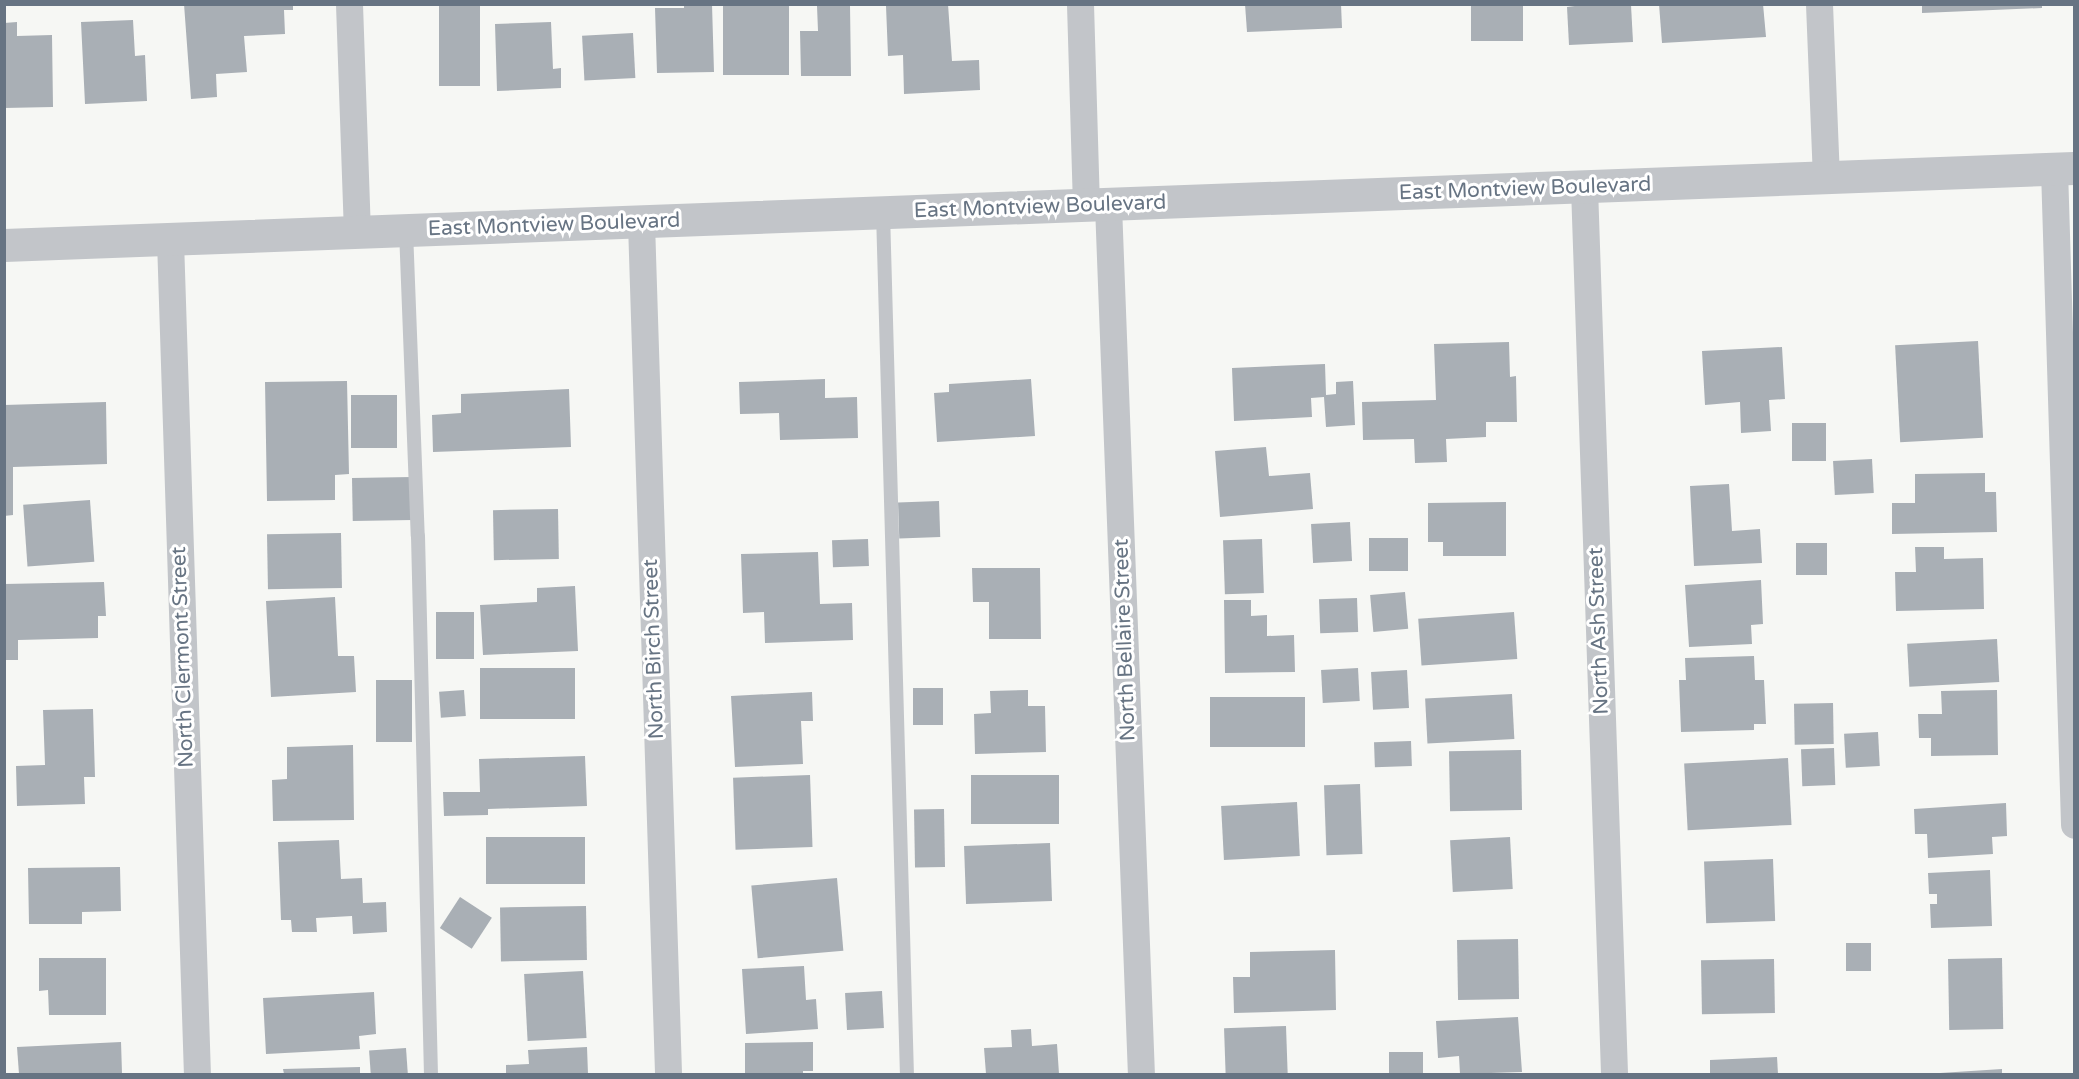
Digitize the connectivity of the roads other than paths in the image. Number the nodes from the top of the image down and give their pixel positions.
1 (349, 4) edge
2 (1080, 4) edge
3 (1819, 4) edge
4 (2064, 169) edge
5 (1826, 176) junction
6 (1584, 187) junction
7 (1097, 205) junction
8 (883, 212) junction
9 (641, 223) junction
10 (406, 230) junction
11 (357, 232) junction
12 (170, 240) junction
13 (4, 245) edge
14 (2074, 825) edge
15 (197, 1074) edge
16 (431, 1074) edge
17 (668, 1074) edge
18 (908, 1074) edge
19 (1140, 1074) edge
20 (1614, 1074) edge

1 - 11 street
2 - 7 street, North Bellaire Street
3 - 5 street
4 - 5 street, East Montview Boulevard
4 - 14 street
5 - 6 street, East Montview Boulevard
6 - 7 street, East Montview Boulevard
6 - 20 street, North Ash Street
7 - 8 street, East Montview Boulevard
7 - 19 street, North Bellaire Street
8 - 9 street, East Montview Boulevard
8 - 18 lane
9 - 10 street, East Montview Boulevard
9 - 17 street, North Birch Street
10 - 11 street, East Montview Boulevard
10 - 16 lane
11 - 12 street, East Montview Boulevard
12 - 13 street, East Montview Boulevard
12 - 15 street, North Clermont Street

